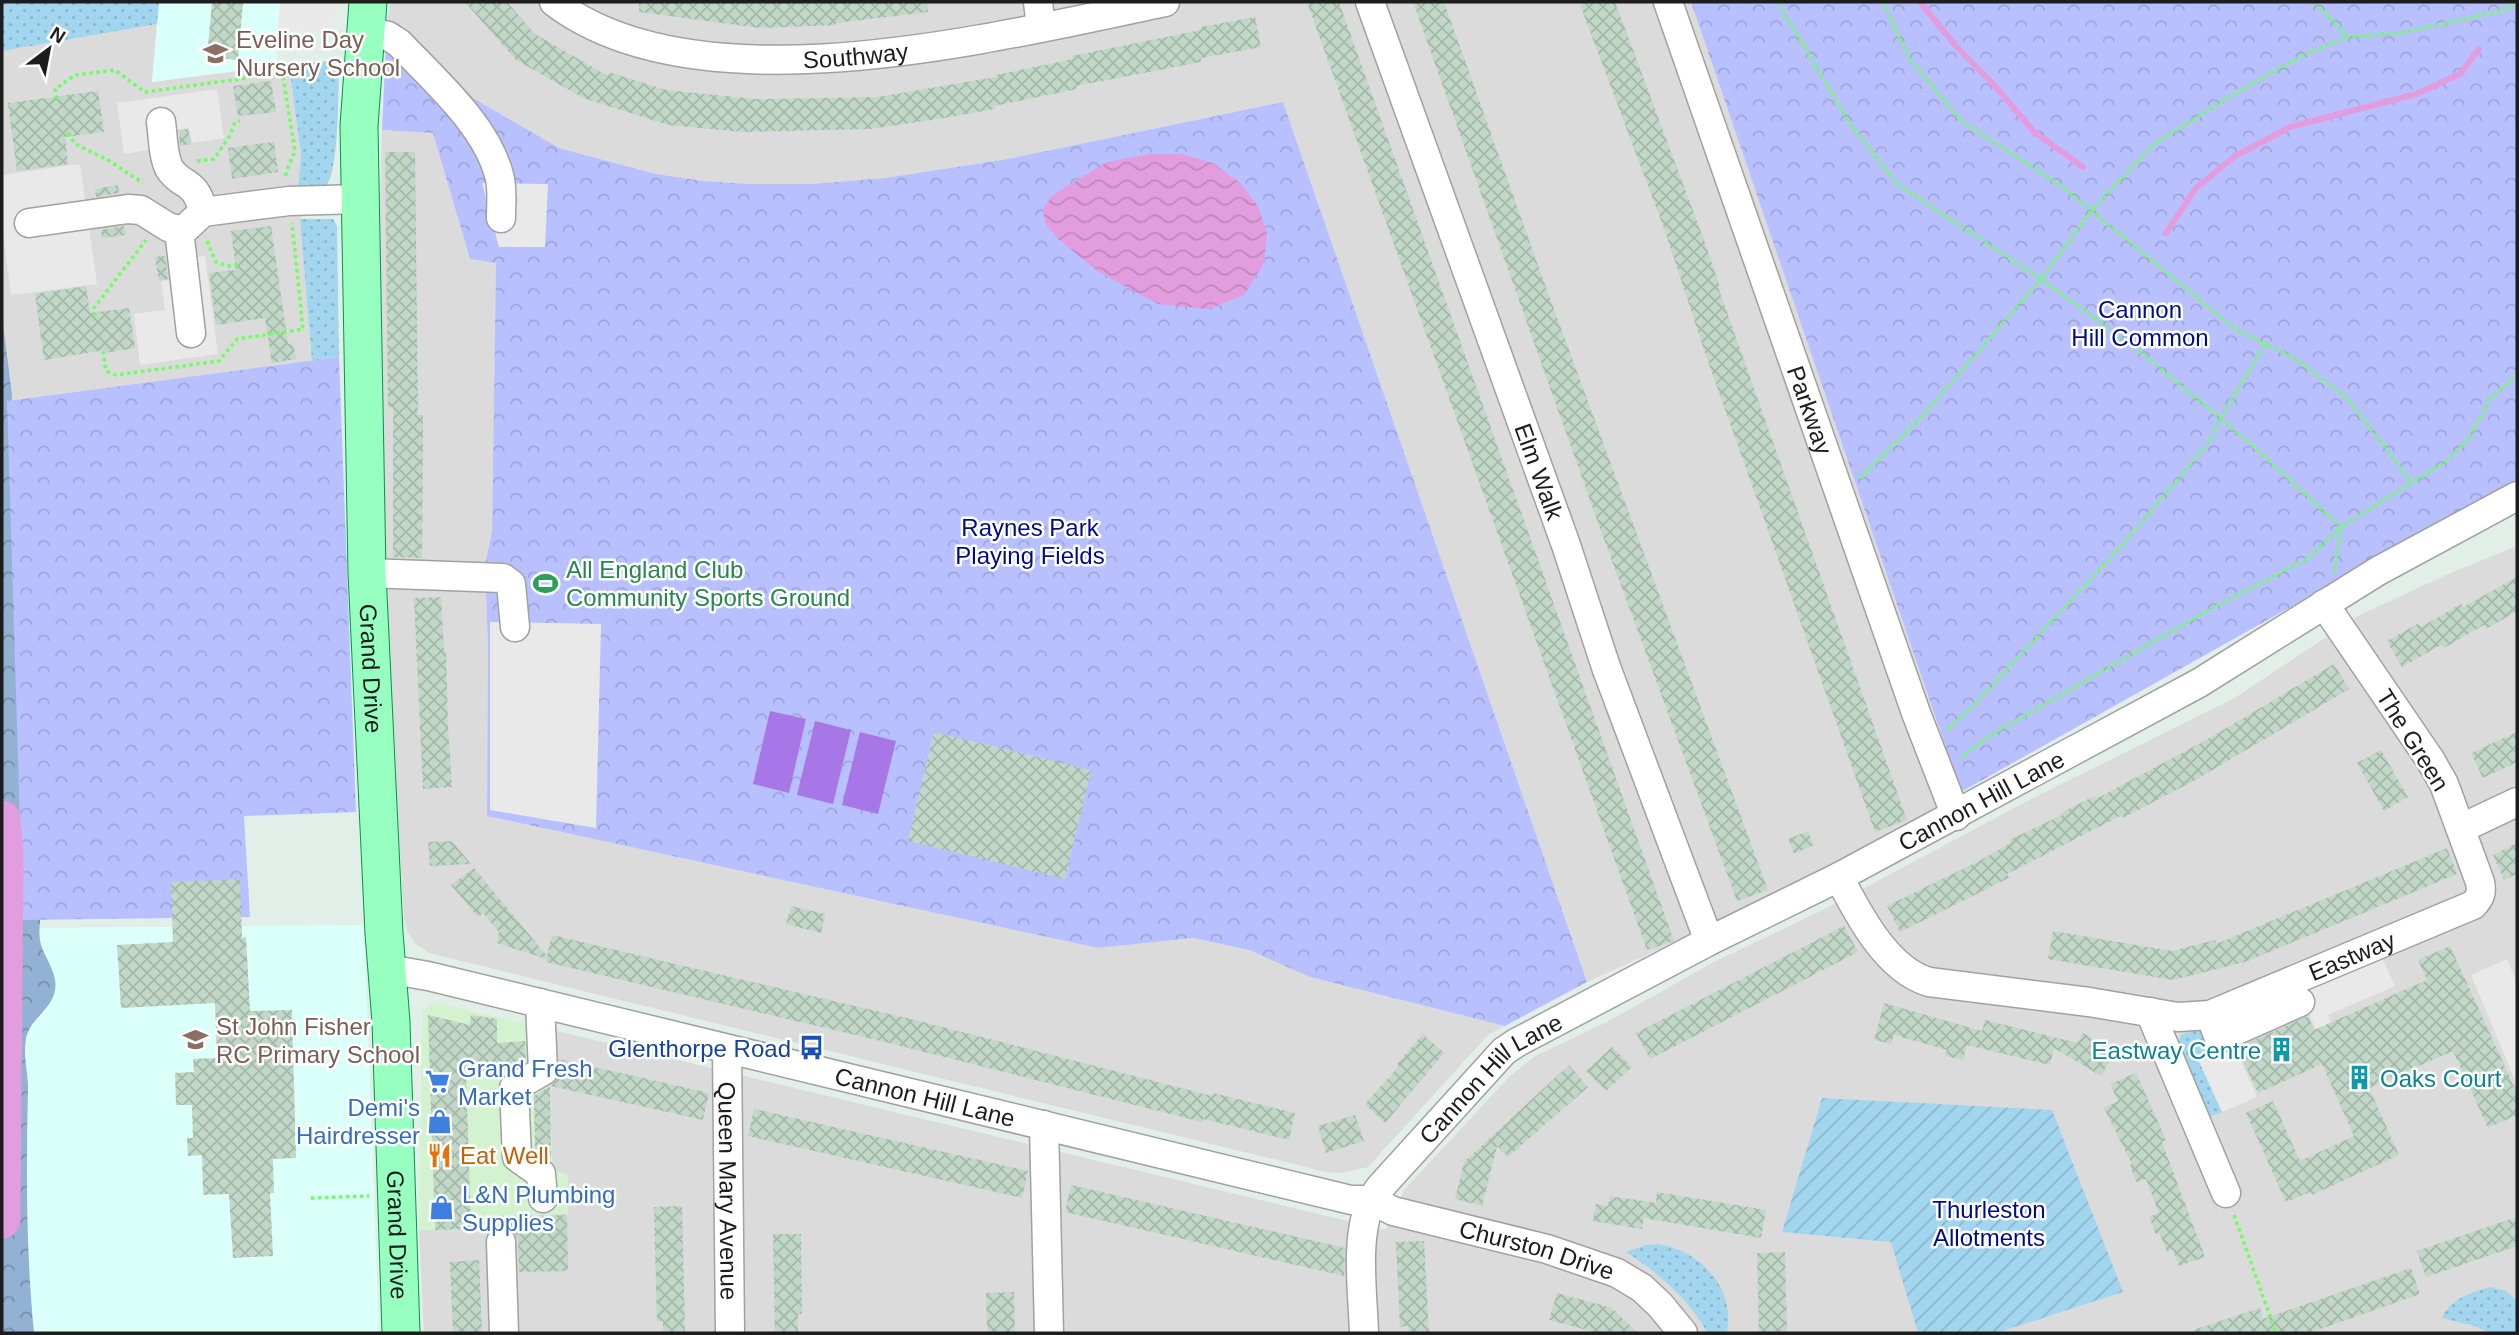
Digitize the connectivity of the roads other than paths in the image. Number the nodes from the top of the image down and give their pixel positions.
1 (554, 2) edge
2 (1165, 2) edge
3 (1370, 2) edge
4 (1668, 2) edge
5 (1040, 15) edge
6 (367, 16) edge
7 (162, 131) dead end
8 (360, 198) junction
9 (501, 218) dead end
10 (184, 220) junction
11 (29, 223) dead end
12 (191, 332) dead end
13 (2517, 496) edge
14 (367, 573) junction
15 (2333, 599) junction
16 (515, 628) dead end
17 (2517, 802) edge
18 (1956, 816) junction
19 (2462, 828) junction
20 (1839, 877) junction
21 (1709, 941) junction
22 (387, 969) junction
23 (2300, 1002) dead end
24 (540, 1003) junction
25 (2150, 1012) junction
26 (2210, 1016) junction
27 (727, 1049) junction
28 (1044, 1125) junction
29 (2226, 1193) road end
30 (543, 1198) dead end
31 (1371, 1200) junction
32 (501, 1242) dead end
33 (401, 1333) edge
34 (504, 1333) edge
35 (730, 1333) edge
36 (1049, 1333) edge
37 (1364, 1333) edge
38 (1684, 1333) edge

1 - 5 street, Southway
2 - 5 street, Southway
3 - 21 street, Elm Walk
4 - 18 street, Parkway
6 - 8 main road, Grand Drive
6 - 9 street
7 - 10 street
8 - 10 street
8 - 14 main road, Grand Drive
10 - 11 street
10 - 12 street
13 - 15 street, Cannon Hill Lane
14 - 16 street
14 - 22 main road, Grand Drive
15 - 18 street, Cannon Hill Lane
15 - 19 street, The Green
17 - 19 street
18 - 20 street, Cannon Hill Lane
19 - 26 street, Eastway
20 - 21 street, Cannon Hill Lane
20 - 25 street, Eastway
21 - 31 street, Cannon Hill Lane
22 - 24 street, Cannon Hill Lane
22 - 33 main road, Grand Drive
23 - 26 street
24 - 27 street, Cannon Hill Lane
24 - 30 street
25 - 26 street, Eastway
25 - 29 street
27 - 28 street, Cannon Hill Lane
27 - 35 street, Queen Mary Avenue
28 - 31 street, Cannon Hill Lane
28 - 36 street
31 - 37 street
31 - 38 street, Churston Drive
32 - 34 street

